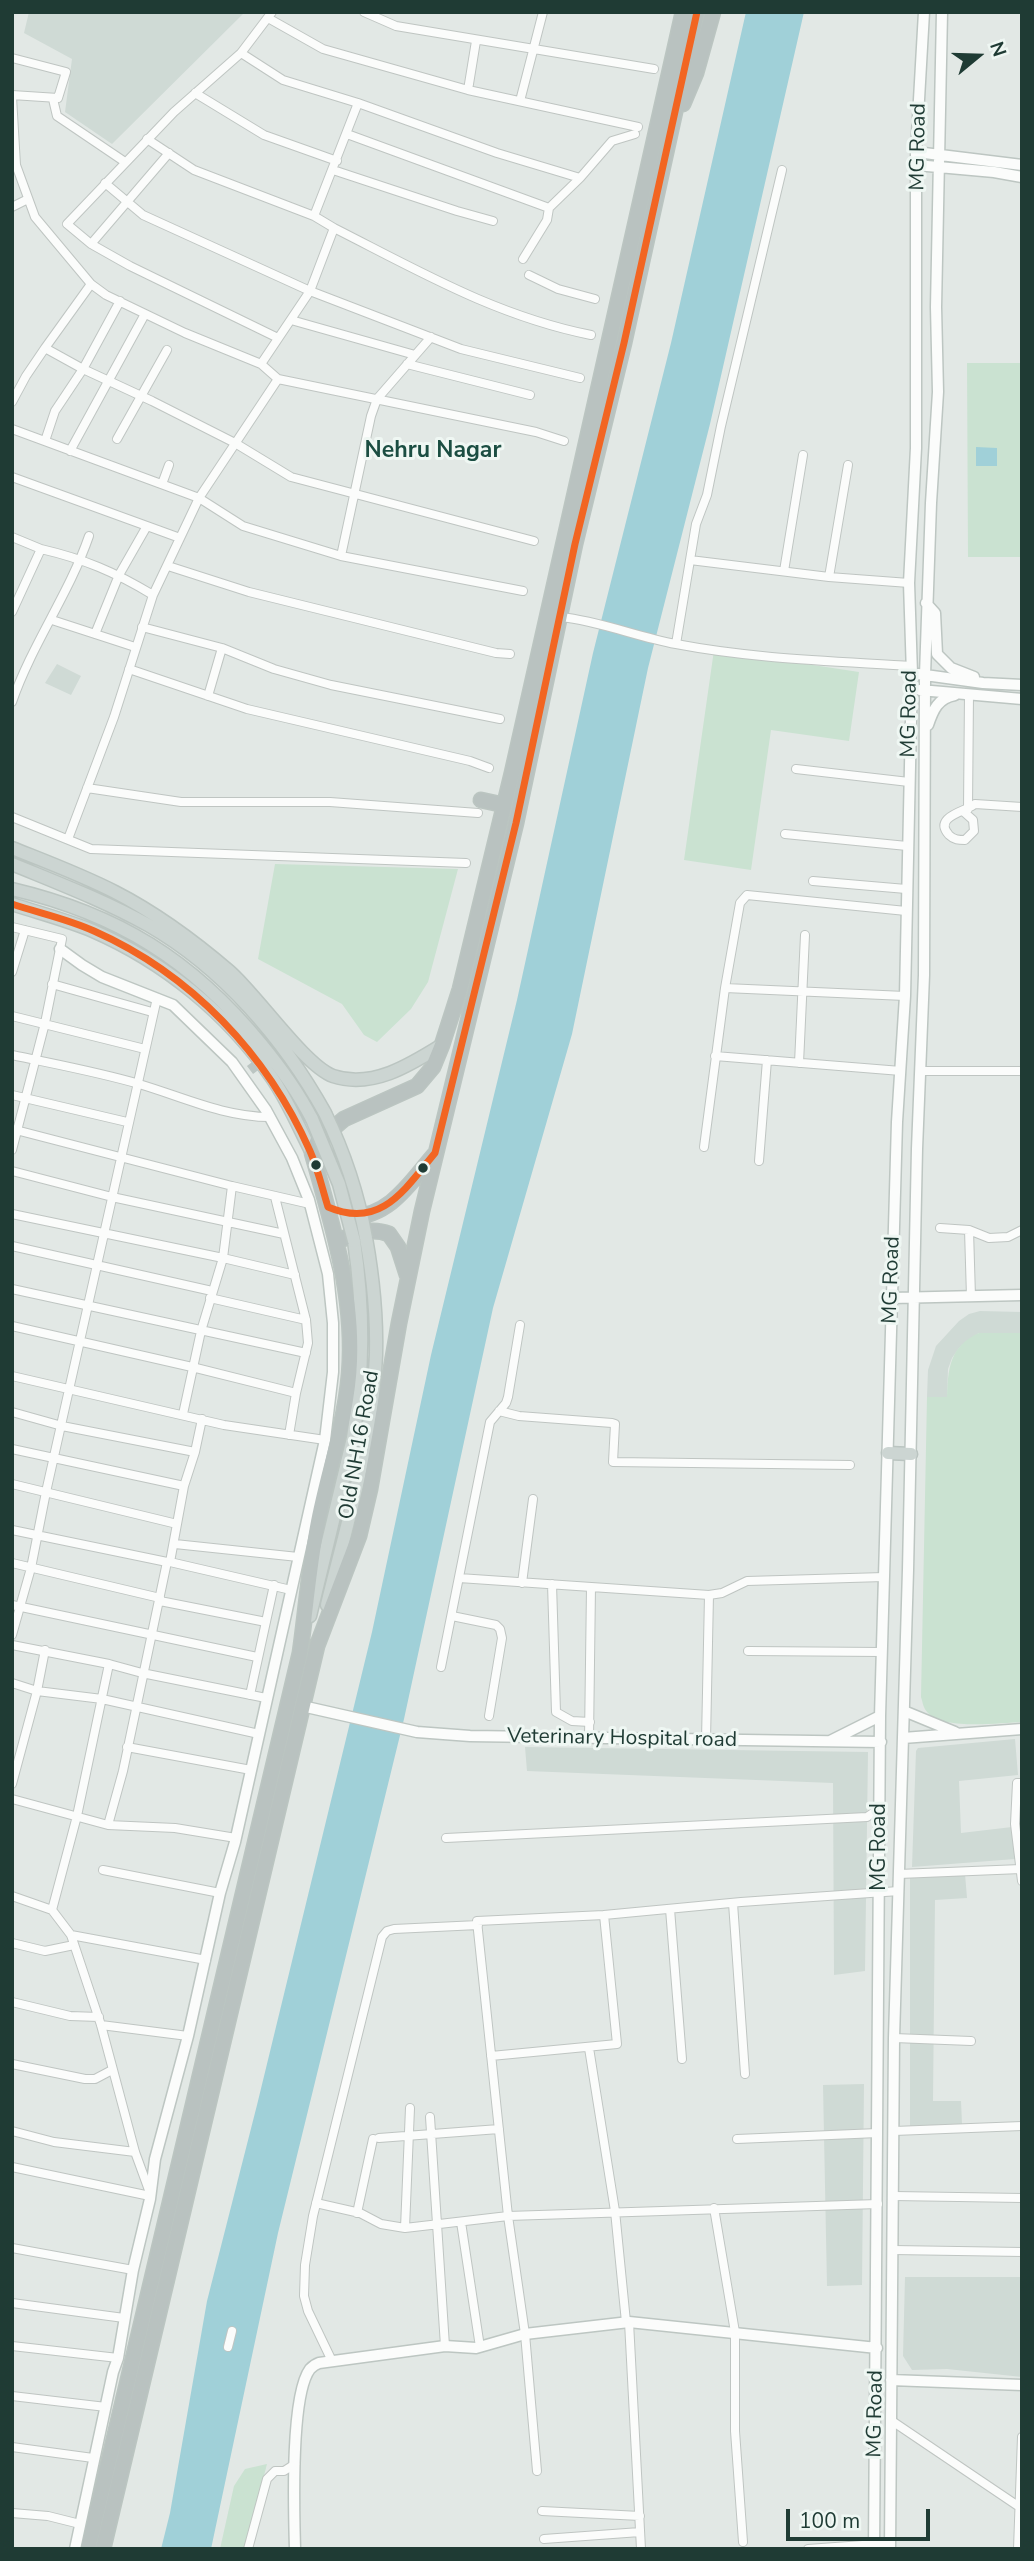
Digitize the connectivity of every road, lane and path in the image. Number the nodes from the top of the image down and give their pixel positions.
1 (364, 12) edge
2 (543, 12) edge
3 (683, 12) edge
4 (697, 12) edge
5 (713, 12) edge
6 (924, 12) edge
7 (942, 12) edge
8 (270, 15) edge
9 (476, 41) junction
10 (533, 50) junction
11 (241, 53) junction
12 (12, 58) edge
13 (654, 69) dead end
14 (468, 90) junction
15 (195, 93) junction
16 (12, 96) edge
17 (53, 99) junction
18 (520, 101) junction
19 (358, 103) junction
20 (347, 134) junction
21 (147, 139) junction
22 (668, 141) junction
23 (13, 142) edge
24 (916, 152) junction
25 (169, 153) junction
26 (941, 154) junction
27 (125, 162) junction
28 (335, 165) junction
29 (916, 165) junction
30 (1022, 165) edge
31 (940, 167) junction
32 (782, 170) dead end
33 (1022, 177) edge
34 (580, 178) junction
35 (105, 183) junction
36 (28, 199) junction
37 (128, 202) junction
38 (12, 207) edge
39 (549, 208) junction
40 (314, 216) junction
41 (494, 221) dead end
42 (334, 228) junction
43 (91, 244) junction
44 (523, 259) dead end
45 (529, 275) dead end
46 (91, 284) junction
47 (310, 291) junction
48 (595, 299) dead end
49 (120, 301) junction
50 (145, 314) junction
51 (291, 320) junction
52 (591, 335) dead end
53 (431, 337) junction
54 (278, 338) junction
55 (46, 348) junction
56 (167, 350) dead end
57 (415, 355) junction
58 (261, 364) junction
59 (407, 364) junction
60 (83, 369) junction
61 (580, 378) dead end
62 (278, 379) junction
63 (110, 381) junction
64 (140, 395) junction
65 (530, 395) dead end
66 (377, 399) junction
67 (12, 402) edge
68 (12, 429) edge
69 (117, 439) dead end
70 (45, 441) junction
71 (564, 441) dead end
72 (235, 443) junction
73 (70, 451) junction
74 (803, 456) dead end
75 (169, 465) dead end
76 (848, 465) dead end
77 (12, 477) edge
78 (162, 484) junction
79 (354, 495) junction
80 (199, 498) junction
81 (147, 526) junction
82 (89, 536) dead end
83 (12, 537) edge
84 (180, 538) junction
85 (534, 541) dead end
86 (570, 542) junction
87 (41, 549) junction
88 (341, 556) junction
89 (81, 559) junction
90 (690, 560) junction
91 (167, 566) junction
92 (785, 571) junction
93 (119, 575) junction
94 (830, 577) junction
95 (909, 583) junction
96 (523, 591) dead end
97 (153, 595) junction
98 (926, 603) junction
99 (12, 612) edge
100 (566, 618) junction
101 (52, 620) junction
102 (142, 627) junction
103 (95, 634) junction
104 (672, 644) junction
105 (135, 647) junction
106 (222, 649) junction
107 (510, 654) dead end
108 (129, 669) junction
109 (912, 670) junction
110 (925, 675) junction
111 (983, 683) junction
112 (1022, 685) edge
113 (911, 689) junction
114 (925, 690) junction
115 (967, 694) junction
116 (208, 696) junction
117 (1022, 699) edge
118 (12, 702) edge
119 (500, 719) dead end
120 (925, 733) junction
121 (489, 768) dead end
122 (796, 769) dead end
123 (909, 782) junction
124 (87, 788) junction
125 (504, 805) junction
126 (480, 807) joint
127 (1022, 807) edge
128 (12, 817) edge
129 (785, 834) dead end
130 (68, 839) junction
131 (907, 846) junction
132 (12, 848) edge
133 (466, 863) dead end
134 (12, 864) edge
135 (813, 881) dead end
136 (12, 889) edge
137 (906, 889) junction
138 (12, 904) edge
139 (906, 911) junction
140 (12, 927) edge
141 (25, 930) junction
142 (805, 935) dead end
143 (60, 949) junction
144 (12, 972) edge
145 (52, 984) junction
146 (725, 988) junction
147 (804, 992) junction
148 (905, 996) junction
149 (157, 998) junction
150 (152, 1012) junction
151 (12, 1016) edge
152 (45, 1023) junction
153 (442, 1045) junction
154 (145, 1049) junction
155 (12, 1055) edge
156 (715, 1056) junction
157 (35, 1060) junction
158 (767, 1060) junction
159 (799, 1063) junction
160 (433, 1067) junction
161 (901, 1071) junction
162 (920, 1071) junction
163 (1022, 1071) edge
164 (454, 1076) junction
165 (138, 1083) junction
166 (12, 1095) edge
167 (25, 1099) junction
168 (270, 1117) junction
169 (127, 1122) junction
170 (15, 1129) edge
171 (704, 1147) dead end
172 (12, 1150) edge
173 (312, 1153) junction
174 (436, 1153) junction
175 (120, 1157) junction
176 (759, 1161) dead end
177 (12, 1171) edge
178 (233, 1186) junction
179 (275, 1196) junction
180 (112, 1197) junction
181 (310, 1204) junction
182 (328, 1207) junction
183 (12, 1214) edge
184 (228, 1222) junction
185 (940, 1228) dead end
186 (969, 1230) junction
187 (1022, 1230) edge
188 (106, 1232) junction
189 (284, 1234) junction
190 (360, 1240) junction
191 (337, 1242) junction
192 (12, 1246) edge
193 (223, 1258) junction
194 (97, 1267) junction
195 (295, 1275) junction
196 (408, 1277) junction
197 (12, 1289) edge
198 (211, 1295) junction
199 (1022, 1295) edge
200 (971, 1297) junction
201 (892, 1298) junction
202 (915, 1299) junction
203 (89, 1306) junction
204 (306, 1320) junction
205 (520, 1325) dead end
206 (12, 1326) edge
207 (201, 1331) junction
208 (81, 1341) junction
209 (306, 1353) junction
210 (192, 1367) junction
211 (12, 1376) edge
212 (70, 1390) junction
213 (296, 1393) junction
214 (499, 1411) junction
215 (12, 1412) edge
216 (183, 1414) junction
217 (202, 1419) junction
218 (62, 1426) junction
219 (289, 1435) junction
220 (325, 1440) junction
221 (12, 1448) edge
222 (195, 1452) junction
223 (888, 1453) junction
224 (911, 1454) junction
225 (55, 1459) junction
226 (850, 1465) dead end
227 (12, 1485) edge
228 (184, 1486) junction
229 (46, 1492) junction
230 (533, 1499) dead end
231 (177, 1524) junction
232 (12, 1530) edge
233 (38, 1536) junction
234 (174, 1544) junction
235 (298, 1557) junction
236 (169, 1562) junction
237 (12, 1563) edge
238 (30, 1568) junction
239 (884, 1577) junction
240 (459, 1578) junction
241 (522, 1583) junction
242 (552, 1584) junction
243 (274, 1585) junction
244 (591, 1587) junction
245 (291, 1590) junction
246 (709, 1595) junction
247 (160, 1600) junction
248 (16, 1606) edge
249 (452, 1616) junction
250 (266, 1622) junction
251 (153, 1633) junction
252 (12, 1635) edge
253 (12, 1644) edge
254 (317, 1646) junction
255 (45, 1650) junction
256 (748, 1651) dead end
257 (882, 1652) junction
258 (300, 1653) junction
259 (257, 1657) junction
260 (109, 1664) junction
261 (440, 1667) dead end
262 (142, 1673) junction
263 (12, 1683) edge
264 (37, 1691) junction
265 (250, 1695) junction
266 (266, 1698) junction
267 (102, 1699) junction
268 (295, 1705) junction
269 (136, 1706) junction
270 (904, 1711) junction
271 (489, 1716) dead end
272 (880, 1716) junction
273 (590, 1722) junction
274 (1022, 1730) edge
275 (957, 1733) junction
276 (259, 1734) junction
277 (589, 1738) junction
278 (903, 1738) junction
279 (706, 1740) junction
280 (828, 1742) junction
281 (881, 1742) junction
282 (127, 1747) junction
283 (251, 1770) junction
284 (1022, 1783) edge
285 (12, 1784) edge
286 (12, 1799) edge
287 (880, 1808) junction
288 (77, 1816) junction
289 (1018, 1823) edge
290 (108, 1825) junction
291 (236, 1838) junction
292 (446, 1838) dead end
293 (1021, 1869) edge
294 (103, 1870) dead end
295 (899, 1874) junction
296 (1022, 1881) edge
297 (899, 1891) junction
298 (220, 1893) junction
299 (880, 1894) junction
300 (12, 1896) edge
301 (733, 1903) junction
302 (670, 1909) junction
303 (52, 1910) junction
304 (604, 1915) junction
305 (478, 1925) junction
306 (71, 1935) junction
307 (12, 1943) edge
308 (74, 1945) junction
309 (206, 1960) junction
310 (12, 2002) edge
311 (100, 2021) junction
312 (188, 2036) junction
313 (894, 2038) junction
314 (971, 2042) dead end
315 (589, 2048) junction
316 (492, 2056) junction
317 (682, 2059) dead end
318 (12, 2064) edge
319 (112, 2070) junction
320 (745, 2074) dead end
321 (410, 2108) dead end
322 (430, 2117) dead end
323 (1022, 2126) edge
324 (499, 2129) junction
325 (12, 2131) edge
326 (894, 2131) junction
327 (878, 2133) junction
328 (409, 2136) junction
329 (431, 2136) junction
330 (737, 2139) dead end
331 (135, 2152) junction
332 (12, 2167) edge
333 (150, 2195) junction
334 (894, 2196) junction
335 (1022, 2197) edge
336 (316, 2203) junction
337 (878, 2204) junction
338 (714, 2208) junction
339 (615, 2211) junction
340 (357, 2213) junction
341 (508, 2216) junction
342 (461, 2221) junction
343 (436, 2226) junction
344 (405, 2228) junction
345 (12, 2248) edge
346 (893, 2250) junction
347 (1022, 2252) edge
348 (133, 2270) junction
349 (12, 2303) edge
350 (124, 2318) junction
351 (628, 2322) junction
352 (232, 2331) dead end
353 (735, 2332) junction
354 (525, 2334) junction
355 (12, 2346) edge
356 (445, 2346) junction
357 (228, 2347) dead end
358 (480, 2347) junction
359 (877, 2348) junction
360 (118, 2358) junction
361 (332, 2361) junction
362 (891, 2380) junction
363 (1022, 2385) edge
364 (12, 2396) edge
365 (106, 2407) junction
366 (892, 2421) junction
367 (1022, 2440) edge
368 (12, 2447) edge
369 (93, 2458) junction
370 (295, 2464) junction
371 (537, 2471) dead end
372 (1019, 2501) edge
373 (542, 2511) dead end
374 (12, 2513) edge
375 (640, 2516) junction
376 (80, 2524) junction
377 (639, 2532) junction
378 (544, 2539) dead end
379 (743, 2542) dead end
380 (875, 2546) edge
381 (890, 2546) edge
382 (75, 2549) edge
383 (88, 2549) edge
384 (103, 2549) edge
385 (248, 2549) edge
386 (295, 2549) edge
387 (641, 2549) edge
388 (808, 2549) edge
389 (1018, 2549) edge

1 - 9 street
2 - 10 street
3 - 86 highway
4 - 22 highway
5 - 22 highway
6 - 24 main road, MG Road
7 - 26 main road, MG Road
8 - 11 street
8 - 14 street
9 - 10 street
9 - 14 street
10 - 13 street
10 - 18 street
11 - 15 street
11 - 19 street
12 - 17 street
14 - 18 street
15 - 21 street
15 - 28 street
16 - 17 street
16 - 23 street
17 - 27 street
18 - 34 street
19 - 20 street
19 - 34 street
20 - 28 street
20 - 39 street
21 - 25 street
21 - 27 street
22 - 86 highway
23 - 36 street
24 - 26 main road
24 - 29 main road, MG Road
25 - 37 street
25 - 40 street
26 - 30 main road
26 - 31 main road, MG Road
27 - 35 street
28 - 40 street
28 - 41 street
29 - 31 main road
29 - 95 main road, MG Road
31 - 33 main road
31 - 98 main road, MG Road
32 - 90 street
34 - 39 street
35 - 37 street
35 - 43 street
36 - 38 street
36 - 46 street
37 - 43 street
37 - 47 street
39 - 44 street
40 - 42 street
42 - 47 street
42 - 52 street
43 - 54 street
45 - 48 street
46 - 49 street
46 - 55 street
47 - 51 street
47 - 53 street
49 - 50 street
49 - 60 street
50 - 58 street
50 - 63 street
51 - 54 street
51 - 57 street
53 - 57 street
53 - 61 street
54 - 58 street
55 - 60 street
55 - 67 street
56 - 64 street
57 - 59 street
58 - 62 street
59 - 65 street
59 - 66 street
60 - 63 street
60 - 70 street
62 - 66 street
62 - 72 street
63 - 64 street
63 - 73 street
64 - 69 street
64 - 72 street
66 - 71 street
66 - 79 street
68 - 70 street
70 - 73 street
72 - 79 street
72 - 80 street
73 - 78 street
74 - 92 street
75 - 78 street
76 - 94 street
77 - 81 street
78 - 80 street
79 - 85 street
79 - 88 street
80 - 84 street
80 - 88 street
81 - 84 street
81 - 93 street
82 - 89 street
83 - 87 street
84 - 91 street
86 - 100 highway
86 - 125 highway
87 - 89 street
87 - 99 street
88 - 96 street
89 - 93 street
89 - 101 street
90 - 92 street
90 - 104 street
91 - 97 street
91 - 107 street
92 - 94 street
93 - 97 street
93 - 103 street
94 - 95 street
95 - 109 main road, MG Road
97 - 102 street
98 - 110 main road, MG Road
98 - 111 main road
100 - 104 street
100 - 164 highway
101 - 103 street
101 - 118 street
102 - 105 street
102 - 106 street
103 - 105 street
104 - 109 street
105 - 108 street
106 - 116 street
106 - 119 street
108 - 116 street
108 - 124 street
109 - 110 main road
109 - 113 main road, MG Road
110 - 111 main road
110 - 114 main road, MG Road
111 - 112 main road
113 - 114 main road
113 - 123 main road, MG Road
114 - 115 main road
114 - 120 main road, MG Road
115 - 117 main road
115 - 120 main road
115 - 127 street
116 - 121 street
120 - 162 main road, MG Road
122 - 123 street
123 - 131 main road, MG Road
124 - 126 street
124 - 130 street
125 - 126 highway
125 - 153 highway
128 - 130 street
129 - 131 street
130 - 133 street
131 - 137 main road, MG Road
132 - 153 main road
134 - 190 main road, Old NH16 Road, bridge
135 - 137 street
136 - 190 main road, Old NH16 Road, bridge
137 - 139 main road, MG Road
138 - 173 main road
139 - 146 street
139 - 148 main road, MG Road
140 - 141 street
141 - 143 street
141 - 144 street
142 - 147 street
143 - 145 street
143 - 149 main road
145 - 150 street
145 - 152 street
146 - 147 street
146 - 156 street
147 - 148 street
147 - 159 street
148 - 161 main road, MG Road
149 - 150 street
149 - 168 main road
150 - 154 street
151 - 152 street
152 - 154 street
152 - 157 street
153 - 160 highway
154 - 165 street
155 - 157 street
156 - 158 street
156 - 171 street
157 - 165 street
157 - 167 street
158 - 159 street
158 - 176 street
159 - 161 street
160 - 164 highway
160 - 173 highway
161 - 201 main road, MG Road
162 - 163 street
162 - 202 main road, MG Road
164 - 174 highway
165 - 168 street
165 - 169 street
166 - 167 street
167 - 169 street
167 - 170 street
168 - 181 main road
169 - 175 street
170 - 172 street
170 - 175 street
173 - 182 highway
174 - 182 highway
174 - 196 highway
175 - 178 street
175 - 180 street
177 - 180 street
178 - 179 street
178 - 184 street
179 - 181 street
179 - 189 street
180 - 184 street
180 - 188 street
181 - 220 main road
182 - 191 highway
183 - 188 street
184 - 189 street
184 - 193 street
185 - 186 street
186 - 187 street
186 - 200 street
188 - 193 street
188 - 194 street
189 - 195 street
190 - 254 main road, Old NH16 Road
190 - 258 main road, Old NH16 Road
191 - 196 highway
191 - 258 highway
192 - 194 street
193 - 195 street
193 - 198 street
194 - 198 street
194 - 203 street
195 - 204 street
196 - 254 highway
197 - 203 street
198 - 204 street
198 - 207 street
199 - 200 main road
200 - 202 main road
201 - 202 main road
201 - 223 main road, MG Road
202 - 224 main road, MG Road
203 - 207 street
203 - 208 street
204 - 209 street
205 - 214 street
206 - 208 street
207 - 209 street
207 - 210 street
208 - 210 street
208 - 212 street
209 - 213 street
210 - 213 street
210 - 216 street
211 - 212 street
212 - 216 street
212 - 218 street
213 - 219 street
214 - 226 street
214 - 240 street
215 - 218 street
216 - 217 street
217 - 219 street
217 - 222 street
218 - 222 street
218 - 225 street
219 - 220 street
220 - 235 main road
221 - 225 street
222 - 228 street
223 - 224 main road
223 - 239 main road, MG Road
224 - 270 main road, MG Road
225 - 228 street
225 - 229 street
227 - 229 street
228 - 231 street
229 - 231 street
229 - 233 street
230 - 241 street
231 - 234 street
232 - 233 street
233 - 236 street
233 - 238 street
234 - 235 street
234 - 236 street
235 - 245 main road
236 - 243 street
236 - 247 street
237 - 238 street
238 - 247 street
238 - 248 street
239 - 246 street
239 - 257 main road, MG Road
240 - 241 street
240 - 249 street
241 - 242 street
242 - 244 street
242 - 273 street
243 - 245 street
243 - 250 street
244 - 246 street
244 - 273 street
245 - 266 main road
246 - 279 street
247 - 250 street
247 - 251 street
248 - 251 street
248 - 252 street
249 - 261 street
249 - 271 street
250 - 259 street
251 - 259 street
251 - 262 street
253 - 255 street
254 - 268 highway
255 - 260 street
255 - 264 street
256 - 257 street
257 - 272 main road, MG Road
258 - 268 highway
259 - 265 street
260 - 262 street
260 - 267 street
262 - 265 street
262 - 269 street
263 - 264 street
264 - 267 street
264 - 285 street
265 - 266 street
266 - 268 main road, Veterinary Hospital road
266 - 276 main road
267 - 269 street
267 - 288 street
268 - 277 main road, Veterinary Hospital road
268 - 383 highway
268 - 384 highway
269 - 276 street
269 - 282 street
270 - 275 main road
270 - 278 main road, MG Road
272 - 280 main road
272 - 281 main road, MG Road
273 - 277 street
274 - 275 main road
275 - 278 main road
276 - 283 main road
277 - 279 main road, Veterinary Hospital road
278 - 295 main road, MG Road
279 - 280 main road, Veterinary Hospital road
280 - 281 main road, Veterinary Hospital road
281 - 287 main road, MG Road
282 - 283 street
282 - 290 street
283 - 291 main road
284 - 289 street
286 - 288 street
287 - 292 street
287 - 299 main road, MG Road
288 - 290 street
288 - 303 street
289 - 293 street
290 - 291 street
291 - 298 main road
293 - 295 street
293 - 296 street
294 - 298 street
295 - 297 main road, MG Road
297 - 299 street
297 - 313 main road, MG Road
298 - 309 main road
299 - 301 street
299 - 327 main road, MG Road
300 - 303 street
301 - 302 street
301 - 320 street
302 - 304 street
302 - 317 street
303 - 306 street
304 - 305 street
304 - 315 street
305 - 316 street
305 - 336 street
306 - 308 street
306 - 309 street
307 - 308 street
308 - 311 street
309 - 312 main road
310 - 311 street
311 - 312 street
311 - 319 street
312 - 333 main road
313 - 314 street
313 - 326 main road, MG Road
315 - 316 street
315 - 339 street
316 - 324 street
318 - 319 street
319 - 331 street
321 - 328 street
322 - 329 street
323 - 326 street
324 - 329 street
324 - 341 street
325 - 331 street
326 - 334 main road, MG Road
327 - 330 street
327 - 337 main road, MG Road
328 - 329 street
328 - 340 street
328 - 344 street
329 - 343 street
331 - 333 street
332 - 333 street
333 - 348 main road
334 - 335 street
334 - 346 main road, MG Road
336 - 340 street
336 - 361 street
337 - 338 street
337 - 359 main road, MG Road
338 - 339 street
338 - 353 street
339 - 341 street
339 - 351 street
340 - 344 street
341 - 342 street
341 - 354 street
342 - 343 street
342 - 358 street
343 - 344 street
343 - 356 street
345 - 348 street
346 - 347 street
346 - 362 main road, MG Road
348 - 350 main road
349 - 350 street
350 - 360 main road
351 - 353 main road
351 - 354 main road
351 - 375 street
352 - 357 street
353 - 359 main road
353 - 379 street
354 - 358 main road
354 - 371 street
355 - 360 street
356 - 358 main road
356 - 361 main road
359 - 380 main road, MG Road
360 - 365 main road
361 - 370 main road
362 - 363 main road
362 - 366 main road, MG Road
364 - 365 street
365 - 369 main road
366 - 372 street
366 - 381 main road, MG Road
367 - 372 street
368 - 369 street
369 - 376 main road
370 - 385 street
370 - 386 main road
372 - 389 street
373 - 375 street
374 - 376 street
375 - 377 street
376 - 382 main road
377 - 378 street
377 - 387 street
380 - 381 street
380 - 388 street

